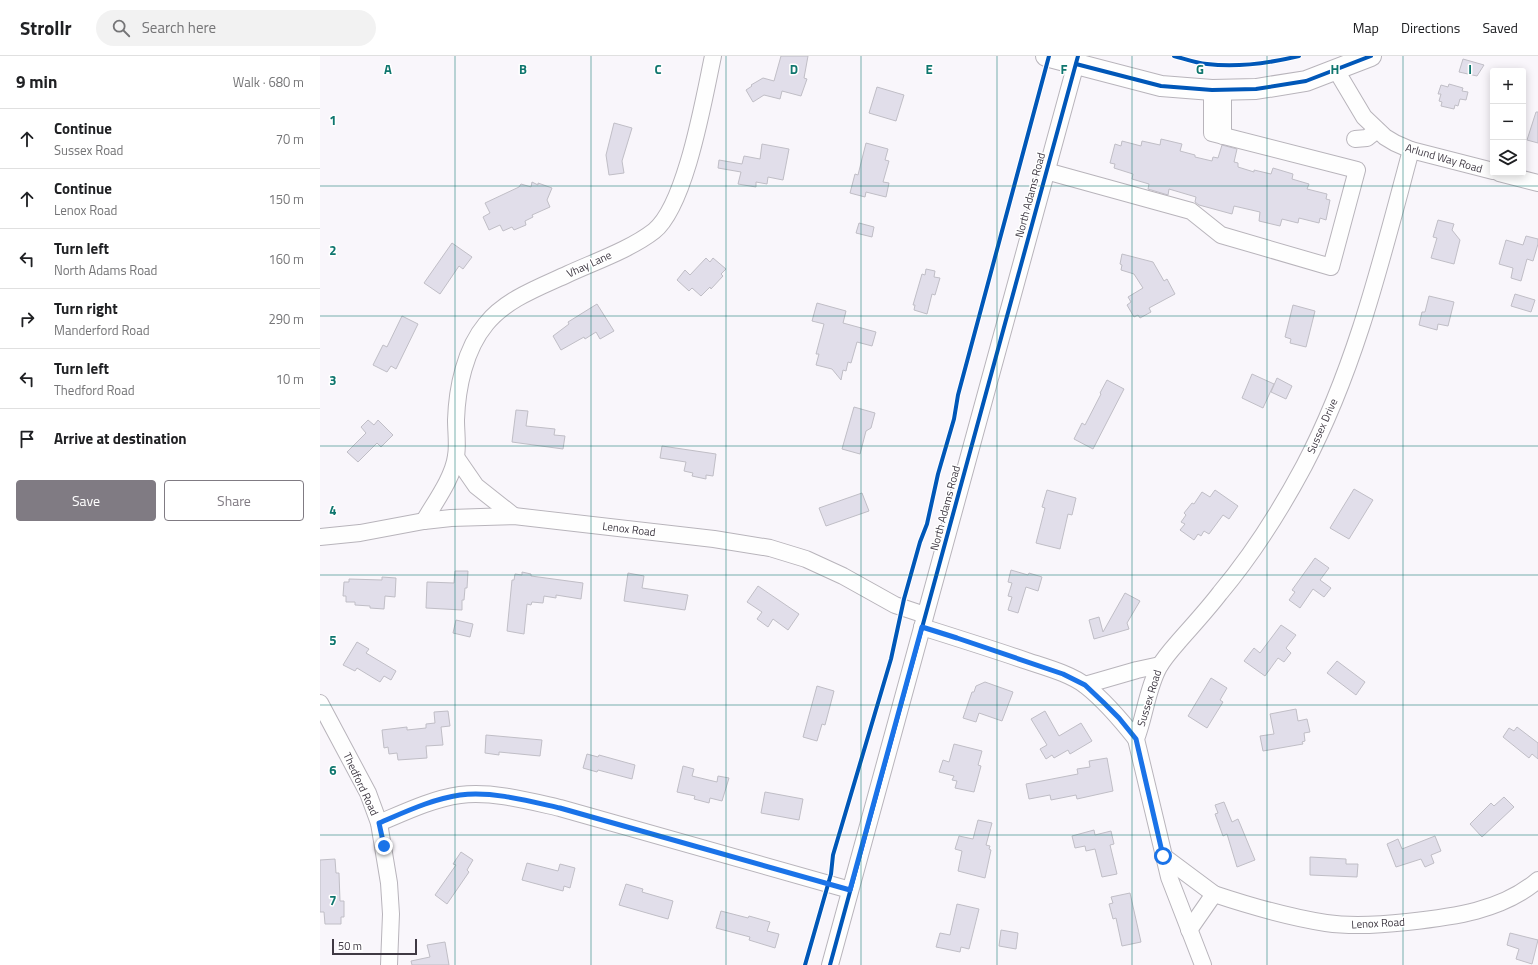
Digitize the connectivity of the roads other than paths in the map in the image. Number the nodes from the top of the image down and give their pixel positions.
1 (713, 56) edge
2 (1046, 56) edge
3 (1371, 56) edge
4 (1077, 60) edge
5 (1336, 70) junction
6 (1218, 90) junction
7 (1377, 130) junction
8 (1355, 140) dead end
9 (1411, 150) junction
10 (1046, 171) junction
11 (1490, 171) edge
12 (1511, 176) edge
13 (1538, 183) edge
14 (456, 457) junction
15 (514, 516) junction
16 (424, 521) junction
17 (320, 537) edge
18 (924, 621) junction
19 (1160, 665) junction
20 (1085, 685) junction
21 (320, 703) edge
22 (1136, 739) junction
23 (379, 823) junction
24 (1163, 856) junction
25 (1538, 880) edge
26 (850, 890) junction
27 (1214, 894) junction
28 (1189, 930) junction
29 (389, 965) edge
30 (830, 965) edge
31 (1203, 965) edge

1 - 14 street, Vhay Lane
2 - 4 main road
3 - 5 main road
4 - 6 main road
4 - 10 street, North Adams Road
5 - 6 main road
5 - 7 street, Arlund Way Road
6 - 10 street
7 - 8 street
7 - 9 street, Arlund Way Road
9 - 11 street, Arlund Way Road
9 - 19 street, Sussex Drive
10 - 18 street, North Adams Road
12 - 13 street
14 - 15 street
14 - 16 street, Vhay Lane
15 - 16 street, Lenox Road
15 - 18 street, Lenox Road
16 - 17 street, Lenox Road
18 - 20 street, Lenox Road
18 - 26 street, North Adams Road
19 - 20 street, Sussex Road
19 - 22 street, Sussex Road
20 - 22 street, Lenox Road
21 - 23 street, Thedford Road
22 - 24 street, Sussex Road
23 - 26 street
23 - 29 street, Thedford Road
24 - 27 street, Lenox Road
24 - 28 street, Sussex Road
25 - 27 street, Lenox Road
26 - 30 street, North Adams Road
27 - 28 street
28 - 31 street, Sussex Road

